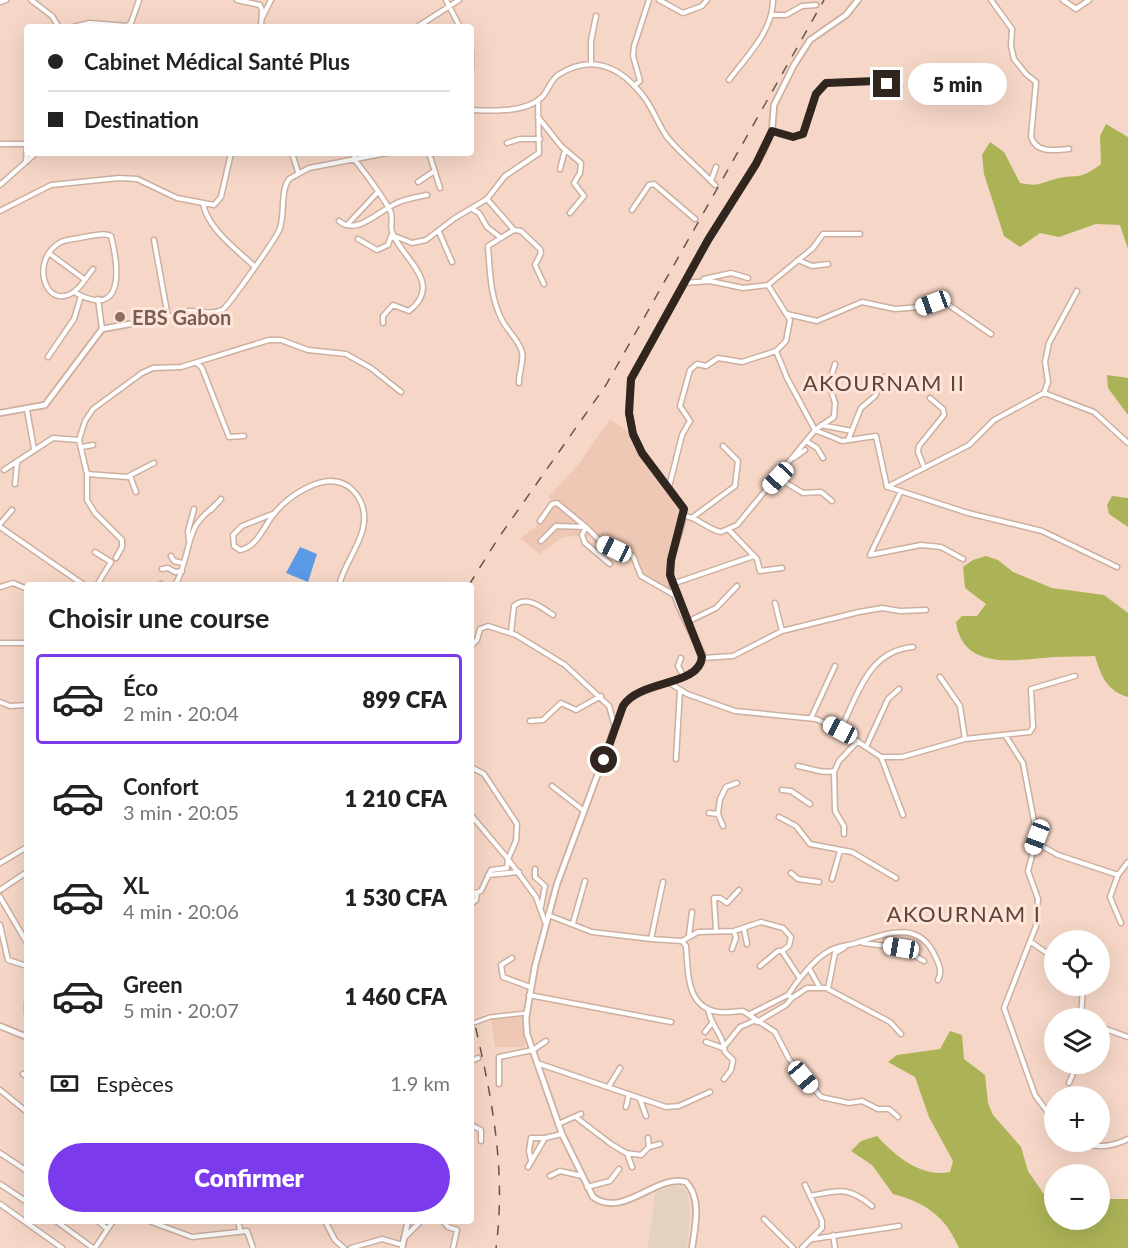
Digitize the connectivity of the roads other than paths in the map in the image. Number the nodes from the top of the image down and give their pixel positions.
1 (6, 0) edge
2 (31, 0) edge
3 (140, 0) edge
4 (237, 0) edge
5 (271, 0) edge
6 (446, 0) edge
7 (459, 0) edge
8 (649, 0) edge
9 (659, 0) edge
10 (707, 0) edge
11 (773, 0) edge
12 (858, 0) edge
13 (991, 0) edge
14 (1064, 0) edge
15 (1089, 0) edge
16 (0, 2) edge
17 (816, 5) dead end
18 (450, 7) junction
19 (773, 15) junction
20 (596, 16) dead end
21 (262, 19) junction
22 (57, 24) edge
23 (86, 24) edge
24 (102, 24) edge
25 (130, 24) edge
26 (261, 24) edge
27 (422, 24) edge
28 (458, 24) edge
29 (591, 63) junction
30 (729, 80) dead end
31 (634, 86) junction
32 (900, 87) dead end
33 (538, 100) junction
34 (474, 110) edge
35 (538, 117) junction
36 (772, 131) junction
37 (540, 139) junction
38 (24, 143) edge
39 (507, 143) dead end
40 (0, 144) edge
41 (1069, 149) dead end
42 (565, 150) junction
43 (26, 156) edge
44 (33, 156) edge
45 (230, 156) edge
46 (293, 156) edge
47 (354, 156) edge
48 (370, 156) edge
49 (430, 156) edge
50 (354, 159) junction
51 (26, 162) junction
52 (716, 167) dead end
53 (560, 169) dead end
54 (298, 172) junction
55 (434, 172) junction
56 (711, 181) junction
57 (418, 182) dead end
58 (0, 185) edge
59 (715, 185) dead end
60 (440, 188) dead end
61 (377, 193) junction
62 (427, 195) dead end
63 (487, 200) junction
64 (203, 204) junction
65 (388, 208) junction
66 (471, 208) junction
67 (632, 210) dead end
68 (0, 211) edge
69 (570, 213) dead end
70 (695, 219) dead end
71 (339, 220) dead end
72 (347, 225) junction
73 (514, 230) junction
74 (439, 232) junction
75 (860, 234) dead end
76 (500, 237) junction
77 (393, 238) junction
78 (358, 239) dead end
79 (154, 240) dead end
80 (50, 254) junction
81 (798, 260) junction
82 (452, 262) dead end
83 (828, 264) dead end
84 (254, 266) junction
85 (93, 269) dead end
86 (748, 278) dead end
87 (84, 279) junction
88 (698, 282) junction
89 (684, 283) junction
90 (544, 284) dead end
91 (768, 285) junction
92 (1077, 291) dead end
93 (74, 292) junction
94 (81, 296) junction
95 (98, 299) junction
96 (787, 314) junction
97 (168, 317) junction
98 (383, 323) dead end
99 (102, 329) junction
100 (991, 334) dead end
101 (776, 351) junction
102 (48, 357) dead end
103 (197, 363) junction
104 (835, 364) dead end
105 (884, 377) dead end
106 (519, 383) dead end
107 (401, 392) dead end
108 (1044, 393) junction
109 (930, 398) dead end
110 (27, 410) junction
111 (0, 413) edge
112 (820, 425) junction
113 (815, 430) junction
114 (852, 431) junction
115 (244, 436) dead end
116 (79, 440) junction
117 (806, 441) junction
118 (848, 441) junction
119 (1128, 443) edge
120 (93, 445) dead end
121 (723, 446) dead end
122 (82, 447) junction
123 (34, 449) junction
124 (805, 450) dead end
125 (823, 458) dead end
126 (791, 460) junction
127 (17, 462) junction
128 (154, 463) dead end
129 (924, 467) junction
130 (4, 470) dead end
131 (87, 474) junction
132 (130, 476) junction
133 (778, 478) junction
134 (15, 484) dead end
135 (669, 486) junction
136 (887, 487) junction
137 (900, 491) junction
138 (136, 492) dead end
139 (832, 501) dead end
140 (194, 509) dead end
141 (12, 510) dead end
142 (211, 510) dead end
143 (274, 513) junction
144 (684, 516) junction
145 (693, 517) junction
146 (540, 521) dead end
147 (0, 525) edge
148 (586, 527) junction
149 (729, 530) junction
150 (541, 541) dead end
151 (189, 542) junction
152 (95, 552) dead end
153 (754, 555) junction
154 (171, 556) dead end
155 (116, 558) dead end
156 (963, 559) dead end
157 (182, 563) junction
158 (610, 564) dead end
159 (1117, 567) dead end
160 (782, 568) dead end
161 (162, 569) dead end
162 (182, 571) junction
163 (80, 582) edge
164 (99, 582) edge
165 (176, 582) edge
166 (340, 582) edge
167 (672, 584) junction
168 (737, 586) dead end
169 (0, 587) edge
170 (24, 588) edge
171 (677, 596) junction
172 (775, 603) dead end
173 (926, 610) dead end
174 (553, 615) dead end
175 (687, 622) junction
176 (782, 631) junction
177 (511, 633) junction
178 (474, 641) edge
179 (0, 643) edge
180 (24, 643) edge
181 (913, 647) dead end
182 (702, 657) junction
183 (681, 658) dead end
184 (835, 666) dead end
185 (1075, 676) dead end
186 (684, 677) junction
187 (940, 677) dead end
188 (669, 682) junction
189 (899, 689) dead end
190 (680, 690) junction
191 (601, 696) junction
192 (0, 702) edge
193 (24, 705) edge
194 (811, 718) junction
195 (530, 721) dead end
196 (615, 728) junction
197 (840, 730) junction
198 (1005, 735) junction
199 (965, 740) junction
200 (858, 741) junction
201 (866, 747) junction
202 (881, 757) junction
203 (676, 759) dead end
204 (798, 766) dead end
205 (474, 769) edge
206 (834, 771) junction
207 (737, 783) dead end
208 (552, 786) dead end
209 (782, 790) dead end
210 (810, 804) dead end
211 (584, 811) junction
212 (709, 813) dead end
213 (718, 814) junction
214 (903, 815) dead end
215 (779, 817) dead end
216 (474, 819) edge
217 (723, 826) dead end
218 (844, 834) dead end
219 (1037, 837) junction
220 (24, 849) edge
221 (840, 851) junction
222 (508, 859) junction
223 (0, 863) edge
224 (1127, 865) edge
225 (535, 869) dead end
226 (519, 873) junction
227 (791, 873) dead end
228 (24, 874) edge
229 (488, 875) junction
230 (1118, 875) junction
231 (896, 878) dead end
232 (832, 879) dead end
233 (585, 881) dead end
234 (663, 882) dead end
235 (819, 882) dead end
236 (0, 890) edge
237 (739, 890) dead end
238 (477, 893) junction
239 (474, 894) edge
240 (0, 897) edge
241 (474, 902) edge
242 (541, 907) junction
243 (692, 912) dead end
244 (548, 915) junction
245 (545, 922) junction
246 (573, 923) junction
247 (1121, 923) dead end
248 (0, 925) edge
249 (744, 929) junction
250 (716, 930) junction
251 (734, 931) junction
252 (689, 935) junction
253 (24, 939) edge
254 (651, 939) junction
255 (682, 941) junction
256 (1031, 942) junction
257 (857, 943) junction
258 (747, 944) dead end
259 (732, 948) dead end
260 (1044, 950) edge
261 (782, 951) junction
262 (834, 951) junction
263 (512, 958) dead end
264 (924, 961) dead end
265 (24, 965) edge
266 (760, 966) dead end
267 (810, 970) junction
268 (799, 977) junction
269 (938, 980) dead end
270 (530, 987) junction
271 (820, 988) junction
272 (828, 989) junction
273 (529, 995) junction
274 (790, 997) junction
275 (708, 1008) junction
276 (526, 1013) junction
277 (750, 1014) junction
278 (757, 1021) junction
279 (671, 1022) dead end
280 (712, 1022) junction
281 (474, 1023) edge
282 (0, 1026) edge
283 (1110, 1031) edge
284 (705, 1032) dead end
285 (901, 1034) dead end
286 (24, 1036) edge
287 (1128, 1037) edge
288 (546, 1041) dead end
289 (706, 1042) dead end
290 (725, 1043) junction
291 (533, 1050) junction
292 (478, 1058) dead end
293 (474, 1060) edge
294 (537, 1063) junction
295 (620, 1068) dead end
296 (1073, 1074) edge
297 (724, 1079) dead end
298 (1069, 1083) dead end
299 (499, 1084) dead end
300 (609, 1086) junction
301 (0, 1090) edge
302 (710, 1092) dead end
303 (629, 1094) junction
304 (640, 1098) junction
305 (626, 1107) dead end
306 (1044, 1107) edge
307 (24, 1110) edge
308 (646, 1116) dead end
309 (898, 1117) dead end
310 (558, 1124) junction
311 (474, 1126) edge
312 (562, 1134) junction
313 (545, 1138) junction
314 (648, 1138) dead end
315 (1128, 1139) edge
316 (481, 1141) dead end
317 (660, 1144) dead end
318 (1110, 1144) edge
319 (650, 1147) junction
320 (0, 1153) edge
321 (626, 1153) junction
322 (531, 1160) junction
323 (528, 1167) dead end
324 (632, 1167) dead end
325 (24, 1169) edge
326 (619, 1169) dead end
327 (550, 1176) dead end
328 (582, 1176) junction
329 (0, 1184) edge
330 (805, 1185) dead end
331 (587, 1186) junction
332 (810, 1196) junction
333 (24, 1200) edge
334 (0, 1204) edge
335 (872, 1206) dead end
336 (764, 1219) dead end
337 (24, 1221) edge
338 (28, 1224) edge
339 (60, 1224) edge
340 (101, 1224) edge
341 (111, 1224) edge
342 (157, 1224) edge
343 (239, 1224) edge
344 (327, 1224) edge
345 (407, 1224) edge
346 (418, 1224) edge
347 (445, 1224) edge
348 (899, 1226) dead end
349 (107, 1229) junction
350 (240, 1230) junction
351 (833, 1235) junction
352 (404, 1238) junction
353 (813, 1239) junction
354 (403, 1246) edge
355 (62, 1248) edge
356 (95, 1248) edge
357 (253, 1248) edge
358 (344, 1248) edge
359 (351, 1248) edge
360 (453, 1248) edge
361 (692, 1248) edge
362 (793, 1248) edge
363 (802, 1248) edge
364 (835, 1248) edge

1 - 16 street
2 - 22 street
3 - 25 street
4 - 21 street
5 - 21 street
6 - 18 street
7 - 18 street
8 - 31 street
9 - 10 street
11 - 19 street
12 - 36 street
13 - 41 street
14 - 15 street
17 - 19 street
18 - 27 street
18 - 28 street
19 - 30 street
20 - 29 street
21 - 26 street
23 - 24 street
29 - 31 street
29 - 33 street
31 - 56 street
32 - 36 street
33 - 34 street
33 - 35 street
35 - 37 street
35 - 42 street
36 - 89 street
37 - 39 street
37 - 63 street
38 - 40 street
42 - 53 street
42 - 69 street
43 - 51 street
44 - 51 street
45 - 64 street
46 - 54 street
47 - 50 street
48 - 50 street
49 - 55 street
50 - 54 street
50 - 61 street
51 - 58 street
52 - 56 street
54 - 84 street
55 - 57 street
55 - 60 street
56 - 59 street
61 - 65 street
61 - 72 street
62 - 65 street
63 - 66 street
63 - 73 street
64 - 68 street
64 - 84 street
65 - 72 street
65 - 77 street
66 - 74 street
66 - 76 street
67 - 70 street
71 - 72 street
73 - 76 street
73 - 90 street
74 - 77 street
74 - 82 street
75 - 81 street
76 - 106 street
77 - 78 street
77 - 98 street
79 - 97 street
80 - 87 street
80 - 93 street
80 - 95 street
81 - 83 street
81 - 91 street
84 - 97 street
85 - 87 street
86 - 88 street
87 - 93 street
88 - 89 street
88 - 91 street
89 - 135 street
91 - 96 street
92 - 108 street
93 - 94 street
94 - 95 street
94 - 102 street
95 - 99 street
96 - 100 street
96 - 101 street
97 - 99 street
99 - 110 street
101 - 113 street
101 - 135 street
103 - 107 street
103 - 115 street
103 - 116 street
104 - 112 street
105 - 114 street
108 - 119 street
108 - 129 street
109 - 129 street
110 - 111 street
110 - 123 street
112 - 113 street
112 - 114 street
113 - 117 street
113 - 118 street
114 - 118 street
116 - 122 street
116 - 123 street
117 - 125 street
117 - 126 street
118 - 136 street
120 - 122 street
121 - 145 street
122 - 131 street
123 - 127 street
124 - 126 street
126 - 133 street
127 - 130 street
127 - 134 street
128 - 132 street
129 - 136 street
131 - 132 street
131 - 155 street
132 - 138 street
133 - 139 street
133 - 149 street
135 - 144 street
136 - 137 street
137 - 156 street
137 - 159 street
140 - 151 street
141 - 147 street
142 - 151 street
143 - 143 street
143 - 166 street
144 - 145 street
144 - 167 street
145 - 149 street
146 - 148 street
147 - 163 street
148 - 150 street
148 - 158 street
148 - 171 street
149 - 153 street
151 - 157 street
152 - 164 street
153 - 160 street
153 - 167 street
154 - 157 street
157 - 162 street
161 - 162 street
162 - 165 street
167 - 171 street
168 - 175 street
169 - 170 street
171 - 175 street
172 - 176 street
173 - 176 street
174 - 177 street
175 - 182 street
176 - 182 street
177 - 178 street
177 - 191 street
179 - 180 street
181 - 197 street
182 - 186 street
183 - 186 street
184 - 194 street
185 - 198 street
186 - 188 street
187 - 199 street
188 - 190 street
188 - 196 street
189 - 201 street
190 - 194 street
190 - 203 street
191 - 195 street
191 - 196 street
192 - 193 street
194 - 197 street
196 - 211 street
197 - 200 street
198 - 199 street
198 - 219 street
199 - 202 street
200 - 201 street
200 - 206 street
201 - 202 street
202 - 214 street
204 - 206 street
205 - 222 street
206 - 218 street
207 - 213 street
208 - 211 street
209 - 210 street
211 - 244 street
212 - 213 street
213 - 217 street
215 - 221 street
216 - 222 street
219 - 230 street
219 - 256 street
220 - 223 street
221 - 231 street
221 - 232 street
222 - 226 street
222 - 229 street
224 - 230 street
225 - 242 street
226 - 229 street
226 - 242 street
227 - 235 street
228 - 236 street
229 - 238 street
230 - 247 street
233 - 246 street
234 - 254 street
237 - 250 street
238 - 239 street
238 - 241 street
240 - 253 street
242 - 245 street
243 - 252 street
244 - 245 street
244 - 246 street
245 - 270 street
246 - 254 street
248 - 265 street
249 - 251 street
249 - 258 street
249 - 261 street
250 - 251 street
250 - 252 street
251 - 259 street
252 - 255 street
254 - 255 street
255 - 275 street
256 - 260 street
256 - 306 street
257 - 262 street
257 - 264 street
257 - 269 street
261 - 266 street
261 - 268 street
262 - 267 street
262 - 272 street
263 - 270 street
267 - 268 street
267 - 271 street
268 - 274 street
270 - 273 street
271 - 272 street
271 - 274 street
272 - 285 street
273 - 276 street
273 - 279 street
274 - 277 street
274 - 278 street
275 - 277 street
275 - 280 street
276 - 281 street
276 - 291 street
277 - 278 street
278 - 290 street
278 - 309 street
280 - 284 street
280 - 290 street
282 - 286 street
283 - 287 street
288 - 291 street
289 - 290 street
290 - 297 street
291 - 294 street
291 - 299 street
292 - 293 street
294 - 300 street
294 - 310 street
295 - 300 street
296 - 298 street
300 - 303 street
301 - 307 street
302 - 304 street
303 - 304 street
303 - 305 street
304 - 308 street
310 - 312 street
310 - 321 street
311 - 316 street
312 - 313 street
312 - 328 street
313 - 322 street
313 - 322 street
314 - 319 street
315 - 318 street
317 - 319 street
319 - 321 street
320 - 325 street
321 - 324 street
322 - 323 street
326 - 331 street
327 - 328 street
328 - 331 street
329 - 333 street
330 - 332 street
331 - 361 street
332 - 335 street
332 - 353 street
334 - 337 street
336 - 362 street
338 - 355 street
339 - 356 street
340 - 349 street
341 - 349 street
342 - 350 street
343 - 350 street
344 - 358 street
345 - 352 street
346 - 352 street
347 - 360 street
348 - 351 street
349 - 356 street
350 - 357 street
351 - 353 street
351 - 364 street
352 - 354 street
353 - 363 street
354 - 359 street

